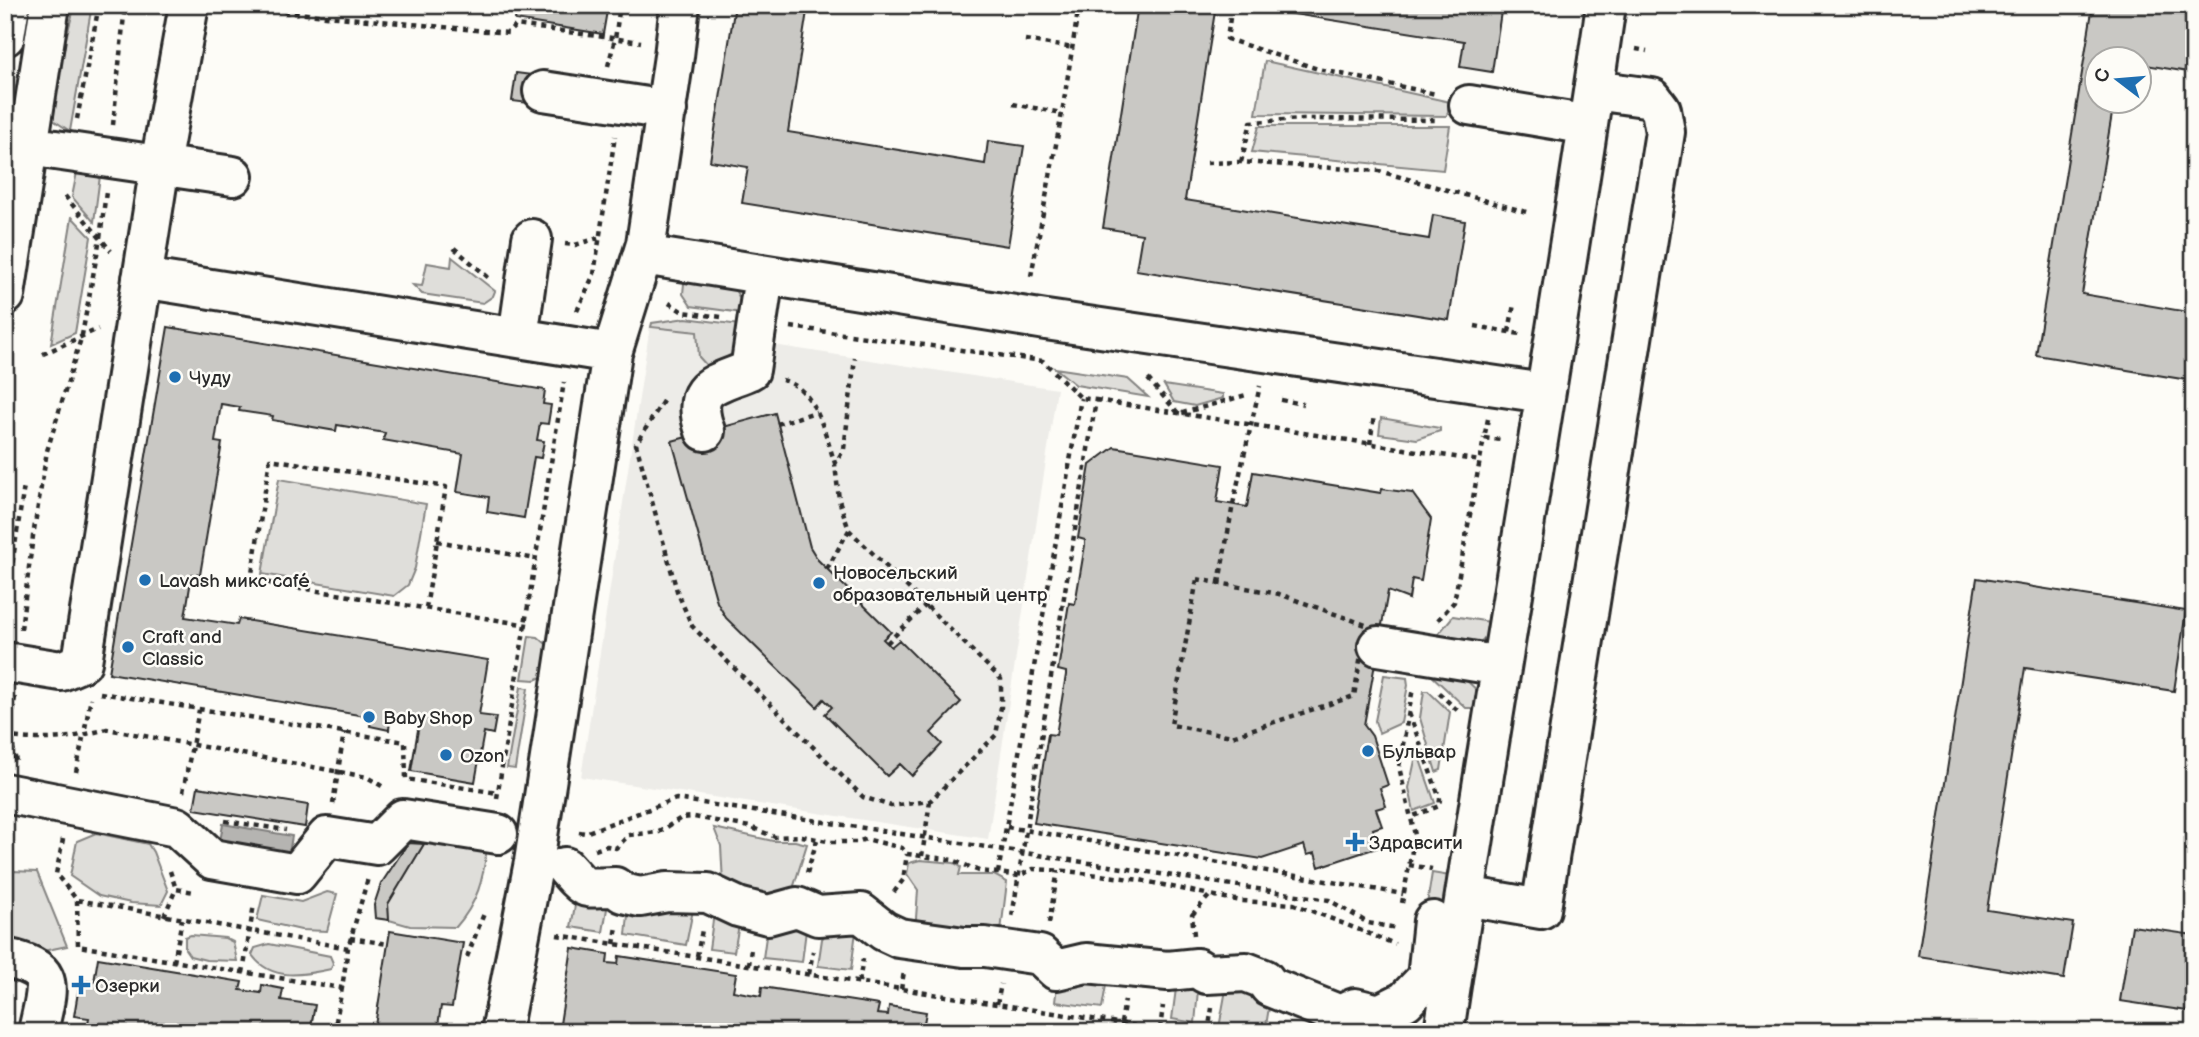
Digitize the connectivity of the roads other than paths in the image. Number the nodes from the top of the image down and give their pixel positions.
1 (10, 5) edge
2 (50, 5) edge
3 (189, 5) edge
4 (680, 5) edge
5 (1606, 5) edge
6 (5, 36) edge
7 (543, 91) dead end
8 (1462, 101) road end
9 (1585, 106) junction
10 (667, 110) junction
11 (28, 146) junction
12 (160, 165) junction
13 (233, 176) dead end
14 (543, 241) road end
15 (643, 256) junction
16 (764, 276) junction
17 (142, 278) junction
18 (5, 295) edge
19 (518, 337) junction
20 (612, 353) junction
21 (1544, 393) junction
22 (705, 431) dead end
23 (1378, 646) dead end
24 (11, 663) edge
25 (1501, 666) junction
26 (9, 794) edge
27 (498, 834) road end
28 (569, 849) road end
29 (1465, 896) junction
30 (1417, 930) road end
31 (5, 958) edge
32 (38, 1032) edge
33 (501, 1032) edge
34 (1444, 1032) edge

1 - 6 street
2 - 11 street
3 - 12 street
4 - 10 street
5 - 9 street
7 - 10 street
8 - 9 street
9 - 21 street
9 - 29 street
10 - 15 street
11 - 12 street
11 - 18 street
12 - 13 street
12 - 17 street
14 - 19 street
15 - 16 street
15 - 20 street
16 - 21 street
16 - 22 street
17 - 19 street
17 - 24 street
19 - 20 street
20 - 33 street
21 - 25 street
23 - 25 street
25 - 29 street
26 - 27 street
28 - 30 street
29 - 34 street
31 - 32 street

